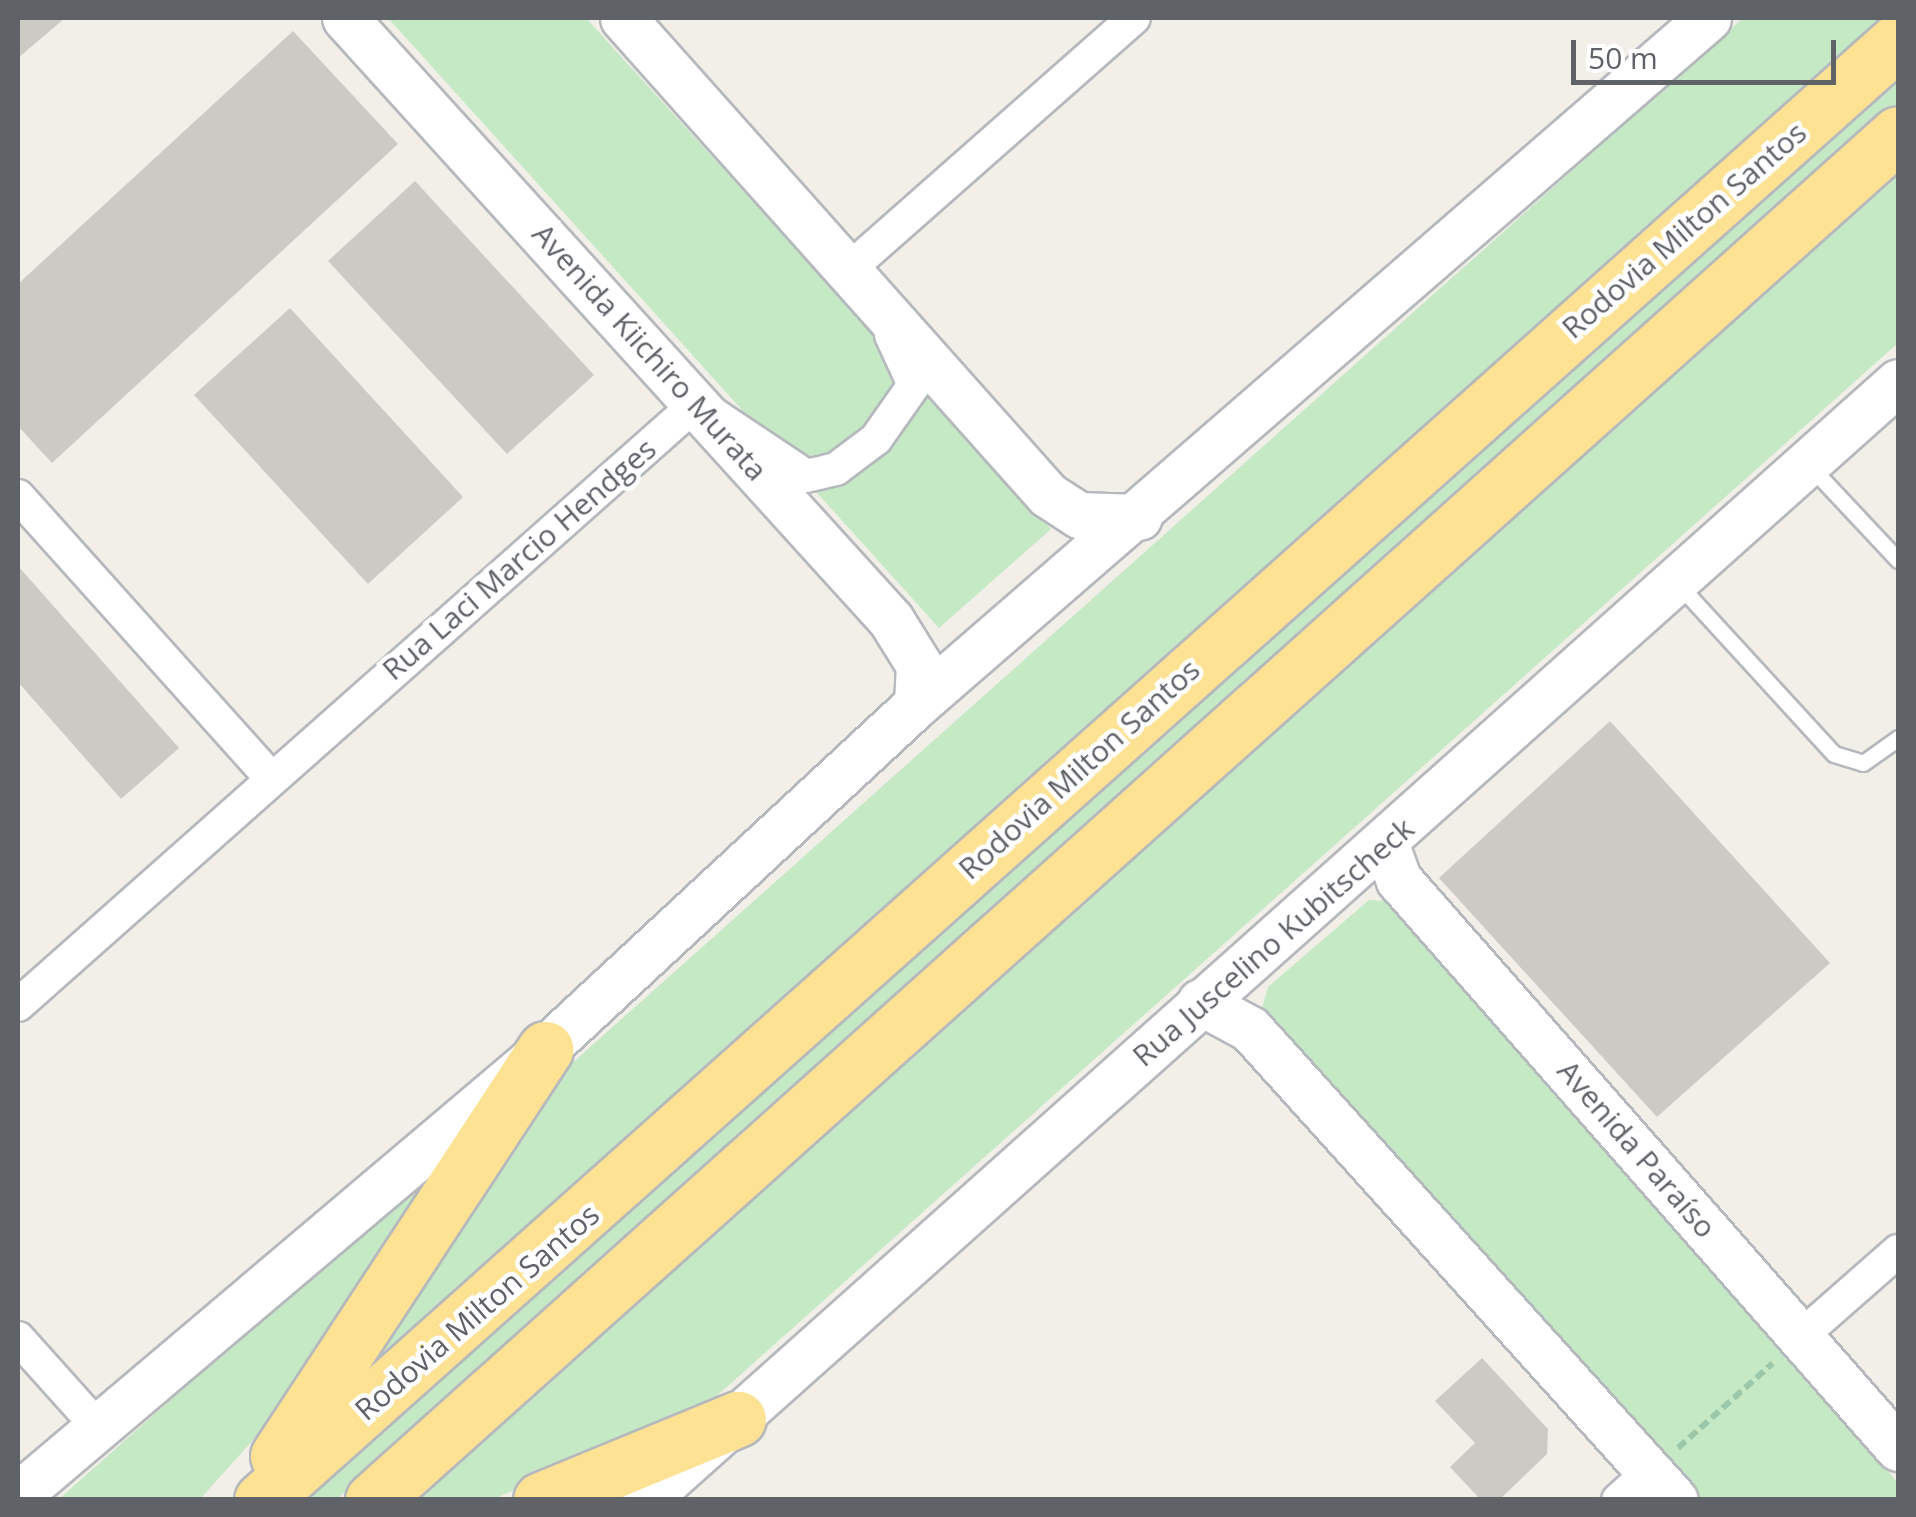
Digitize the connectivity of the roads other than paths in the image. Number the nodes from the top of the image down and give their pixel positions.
1 (345, 18) edge
2 (623, 18) edge
3 (1134, 18) edge
4 (1708, 18) edge
5 (1898, 42) edge
6 (1898, 134) edge
7 (848, 270) junction
8 (1898, 382) edge
9 (697, 403) junction
10 (1807, 462) junction
11 (18, 496) edge
12 (1139, 517) junction
13 (1898, 560) edge
14 (1677, 582) junction
15 (917, 704) junction
16 (1898, 738) edge
17 (270, 777) junction
18 (1386, 845) junction
19 (1200, 1002) junction
20 (18, 1005) edge
21 (545, 1049) junction
22 (1898, 1251) edge
23 (18, 1338) edge
24 (1789, 1348) junction
25 (738, 1419) junction
26 (96, 1425) junction
27 (1898, 1448) edge
28 (1654, 1481) edge
29 (18, 1495) edge
30 (244, 1500) edge
31 (262, 1500) edge
32 (374, 1500) edge
33 (541, 1500) edge
34 (646, 1500) edge

1 - 9 main road, Avenida Kiichiro Murata
2 - 7 main road
3 - 7 street
4 - 12 main road
5 - 31 highway, Rodovia Milton Santos
6 - 32 highway
7 - 9 street
7 - 12 main road
8 - 10 main road, Rua Juscelino Kubitscheck
9 - 15 main road, Avenida Kiichiro Murata
9 - 17 street, Rua Laci Marcio Hendges
10 - 13 lane
10 - 14 main road, Rua Juscelino Kubitscheck
11 - 17 street
12 - 15 main road
14 - 16 lane
14 - 18 main road, Rua Juscelino Kubitscheck
15 - 21 main road
17 - 20 street, Rua Laci Marcio Hendges
18 - 19 main road, Rua Juscelino Kubitscheck
18 - 24 main road, Avenida Paraíso
19 - 25 main road, Rua Juscelino Kubitscheck
19 - 28 main road
21 - 26 main road
21 - 30 highway
22 - 24 street
23 - 26 street
24 - 27 main road, Avenida Paraíso
25 - 33 highway
25 - 34 main road, Rua Juscelino Kubitscheck
26 - 29 main road

